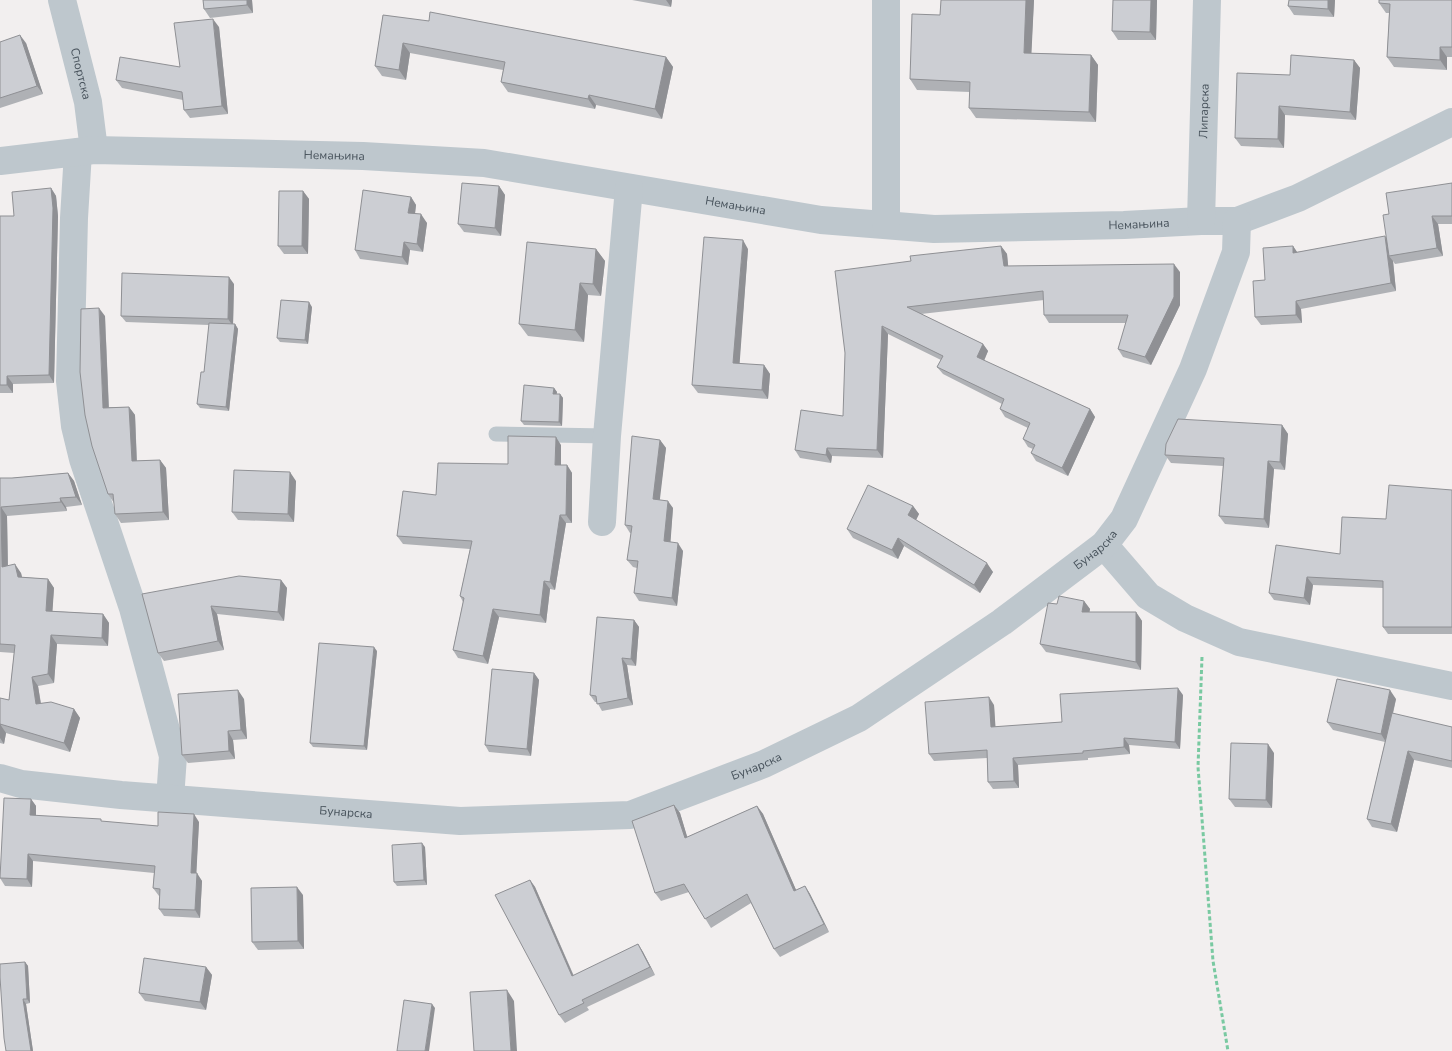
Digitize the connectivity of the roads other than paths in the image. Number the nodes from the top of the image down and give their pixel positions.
1 (62, 0) edge
2 (886, 0) edge
3 (1207, 0) edge
4 (1452, 122) edge
5 (86, 151) junction
6 (0, 161) edge
7 (629, 188) junction
8 (1201, 221) junction
9 (1237, 221) junction
10 (886, 224) junction
11 (496, 434) dead end
12 (607, 436) junction
13 (602, 522) dead end
14 (1104, 545) junction
15 (1452, 686) edge
16 (0, 778) edge
17 (170, 799) junction

1 - 5 street, Спортска
2 - 10 street
3 - 8 street, Липарска
4 - 9 street, Немањина
5 - 6 street, Немањина
5 - 7 street, Немањина
5 - 17 street, Спортска
7 - 10 street, Немањина
7 - 12 street
8 - 9 street, Немањина
8 - 10 street, Немањина
9 - 14 street, Бунарска
11 - 12 lane
12 - 13 street
14 - 15 street
14 - 17 street, Бунарска
16 - 17 street, Бунарска

